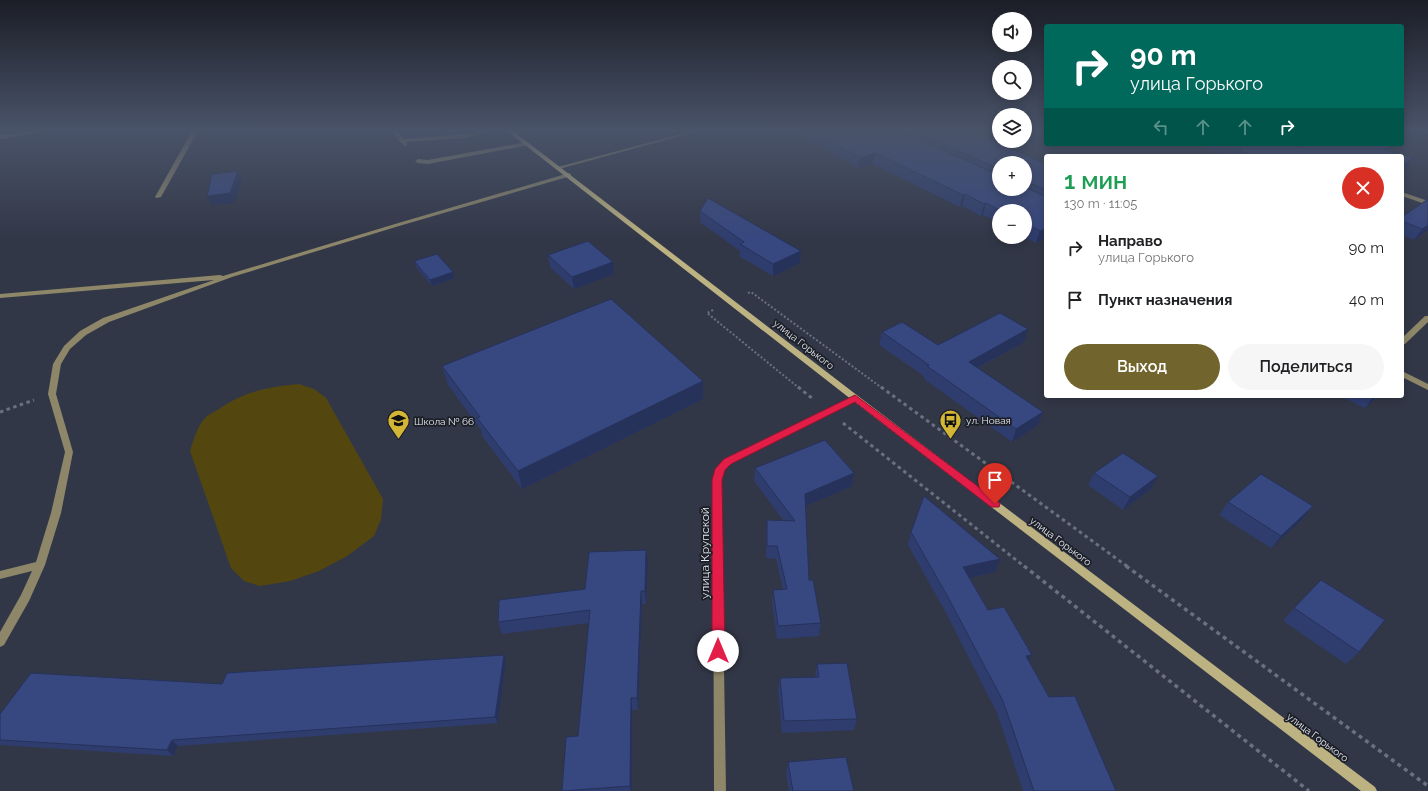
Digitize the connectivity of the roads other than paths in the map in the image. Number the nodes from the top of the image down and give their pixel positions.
1 (174, 168) edge
2 (557, 168) edge
3 (569, 176) junction
4 (1404, 195) edge
5 (158, 197) dead end
6 (1428, 203) edge
7 (230, 276) junction
8 (0, 296) edge
9 (1428, 318) edge
10 (1404, 340) edge
11 (1404, 375) edge
12 (1428, 387) edge
13 (855, 398) junction
14 (40, 565) junction
15 (0, 575) edge
16 (0, 642) edge
17 (720, 791) edge
18 (1371, 791) edge

1 - 5 street
2 - 3 main road, улица Горького
3 - 7 street
3 - 13 main road, улица Горького
4 - 6 street
7 - 8 street
7 - 14 street
9 - 10 street
11 - 12 street
13 - 17 street, улица Крупской
13 - 18 main road, улица Горького
14 - 15 street
14 - 16 street

